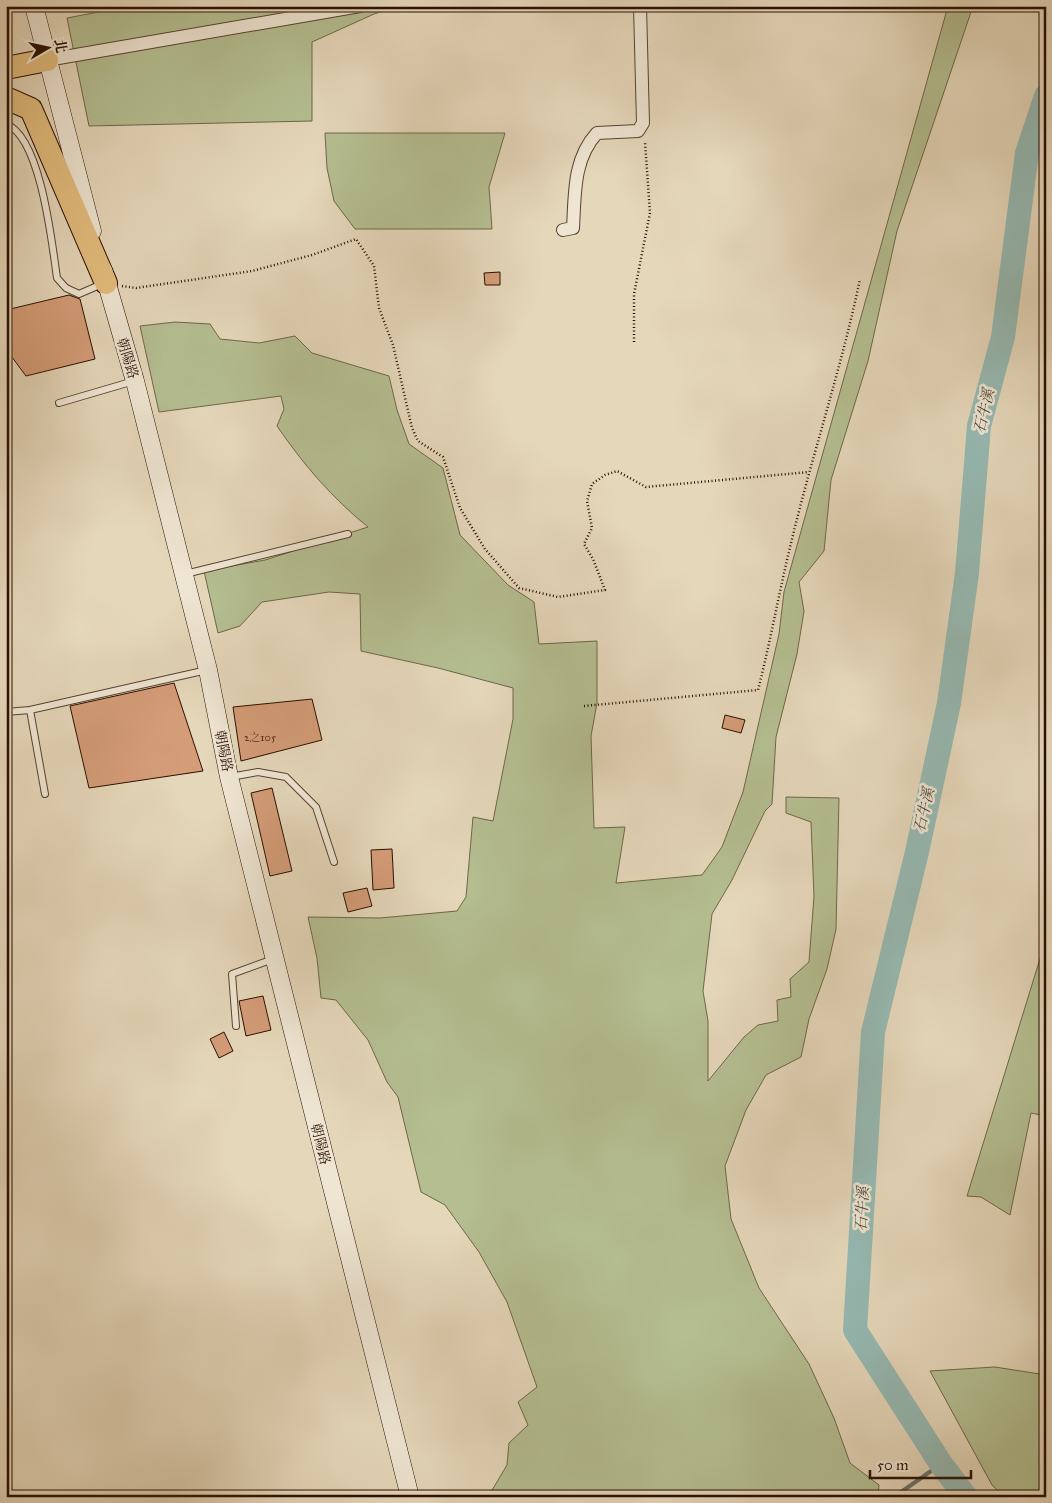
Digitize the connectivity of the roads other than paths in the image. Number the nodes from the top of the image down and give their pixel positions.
1 (34, 6) edge
2 (360, 6) edge
3 (640, 6) edge
4 (47, 60) junction
5 (6, 68) edge
6 (6, 98) edge
7 (6, 124) edge
8 (563, 230) dead end
9 (106, 283) junction
10 (135, 381) junction
11 (59, 403) dead end
12 (348, 534) dead end
13 (184, 574) junction
14 (208, 670) junction
15 (30, 710) junction
16 (6, 712) edge
17 (229, 777) junction
18 (45, 794) dead end
19 (334, 862) dead end
20 (274, 959) junction
21 (236, 1026) dead end
22 (410, 1497) edge

1 - 4 main road, 朝陽路
2 - 4 street
3 - 8 street
4 - 5 highway
4 - 9 main road, 朝陽路
6 - 9 highway
7 - 9 lane
9 - 10 main road, 朝陽路
10 - 11 lane
10 - 13 main road, 朝陽路
12 - 13 lane
13 - 14 main road, 朝陽路
14 - 15 lane
14 - 17 main road, 朝陽路
15 - 16 lane
15 - 18 lane
17 - 19 lane
17 - 20 main road, 朝陽路
20 - 21 lane
20 - 22 main road, 朝陽路

